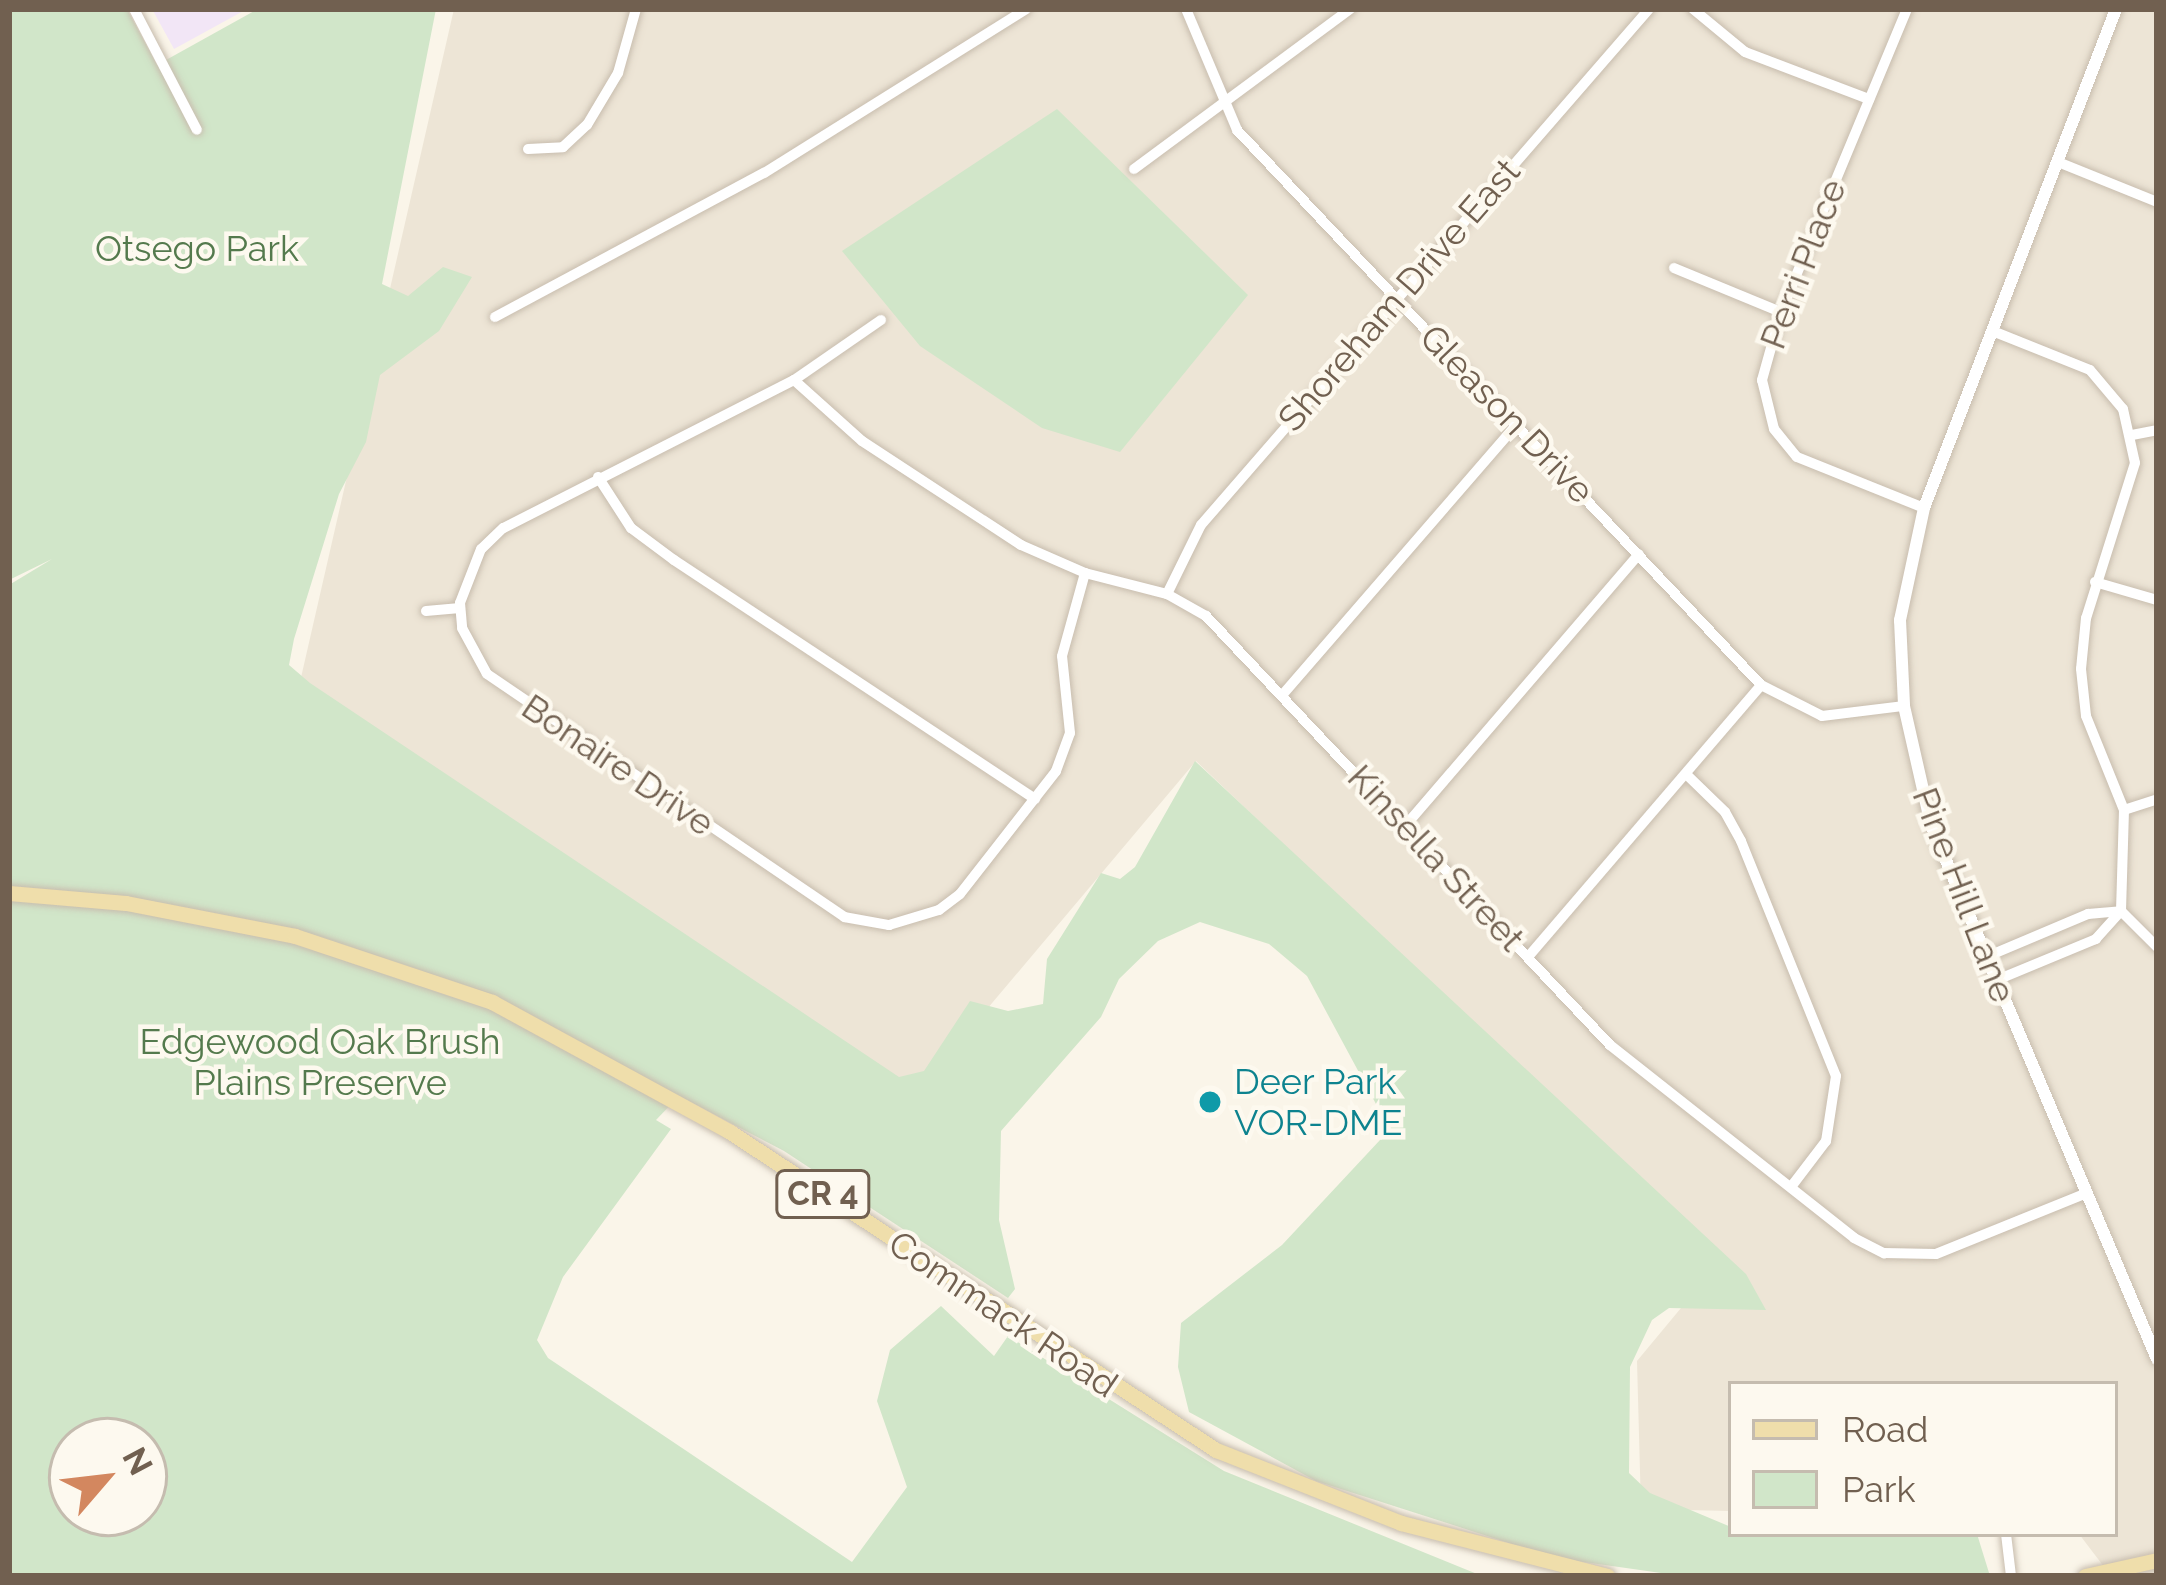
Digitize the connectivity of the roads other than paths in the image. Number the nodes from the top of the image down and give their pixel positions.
1 (134, 9) edge
2 (636, 9) edge
3 (1026, 9) edge
4 (1186, 9) edge
5 (1350, 9) edge
6 (1649, 9) edge
7 (1693, 9) edge
8 (1907, 9) edge
9 (2116, 9) edge
10 (1869, 99) junction
11 (1222, 102) junction
12 (197, 130) dead end
13 (528, 149) dead end
14 (2058, 162) junction
15 (1133, 169) dead end
16 (2157, 202) edge
17 (1675, 268) dead end
18 (1396, 296) junction
19 (1781, 312) junction
20 (496, 317) dead end
21 (881, 320) dead end
22 (1995, 332) junction
23 (794, 380) junction
24 (1516, 425) junction
25 (2157, 430) edge
26 (2132, 435) junction
27 (598, 476) junction
28 (1924, 508) junction
29 (1640, 554) junction
30 (1085, 573) junction
31 (2095, 582) junction
32 (1167, 594) junction
33 (2157, 600) edge
34 (460, 608) junction
35 (426, 611) dead end
36 (1761, 686) junction
37 (1285, 693) junction
38 (1904, 706) junction
39 (1687, 775) junction
40 (1035, 799) junction
41 (2157, 799) edge
42 (2124, 810) junction
43 (1406, 825) junction
44 (9, 892) edge
45 (2121, 911) junction
46 (2157, 947) edge
47 (1528, 957) junction
48 (1986, 957) junction
49 (1997, 980) junction
50 (1791, 1187) junction
51 (2087, 1193) junction
52 (2156, 1354) edge
53 (2006, 1537) edge
54 (2157, 1560) edge
55 (2095, 1575) edge
56 (1607, 1576) edge
57 (2011, 1576) edge

1 - 12 street
2 - 13 street
3 - 20 street
4 - 11 street, Gleason Drive
5 - 11 street
6 - 18 street, Shoreham Drive East
7 - 10 street
8 - 10 street, Perri Place
9 - 14 street, Pine Hill Lane
10 - 19 street, Perri Place
11 - 15 street
11 - 18 street, Gleason Drive
14 - 16 street
14 - 22 street, Pine Hill Lane
17 - 19 street
18 - 24 street, Gleason Drive
18 - 32 street, Shoreham Drive East
19 - 28 street, Perri Place
21 - 23 street
22 - 26 street
22 - 28 street, Pine Hill Lane
23 - 27 street
23 - 30 street, Kinsella Street
24 - 29 street, Gleason Drive
24 - 37 street
25 - 26 street
26 - 31 street
27 - 34 street
27 - 40 street
28 - 38 street, Pine Hill Lane
29 - 36 street, Gleason Drive
29 - 43 street
30 - 32 street, Kinsella Street
30 - 40 street, Bonaire Drive
31 - 33 street
31 - 42 street
32 - 37 street, Kinsella Street
34 - 35 street
34 - 40 street, Bonaire Drive
36 - 38 street, Gleason Drive
36 - 39 street
37 - 43 street, Kinsella Street
38 - 48 street, Pine Hill Lane
39 - 47 street
39 - 50 street
41 - 42 street
42 - 45 street
43 - 47 street, Kinsella Street
44 - 56 main road, Commack Road / CR 4
45 - 46 street
45 - 48 street
45 - 49 street
47 - 50 street, Kinsella Street
48 - 49 street, Pine Hill Lane
49 - 51 street, Pine Hill Lane
50 - 51 street, Kinsella Street
51 - 52 street, Pine Hill Lane
53 - 57 street
54 - 55 main road

